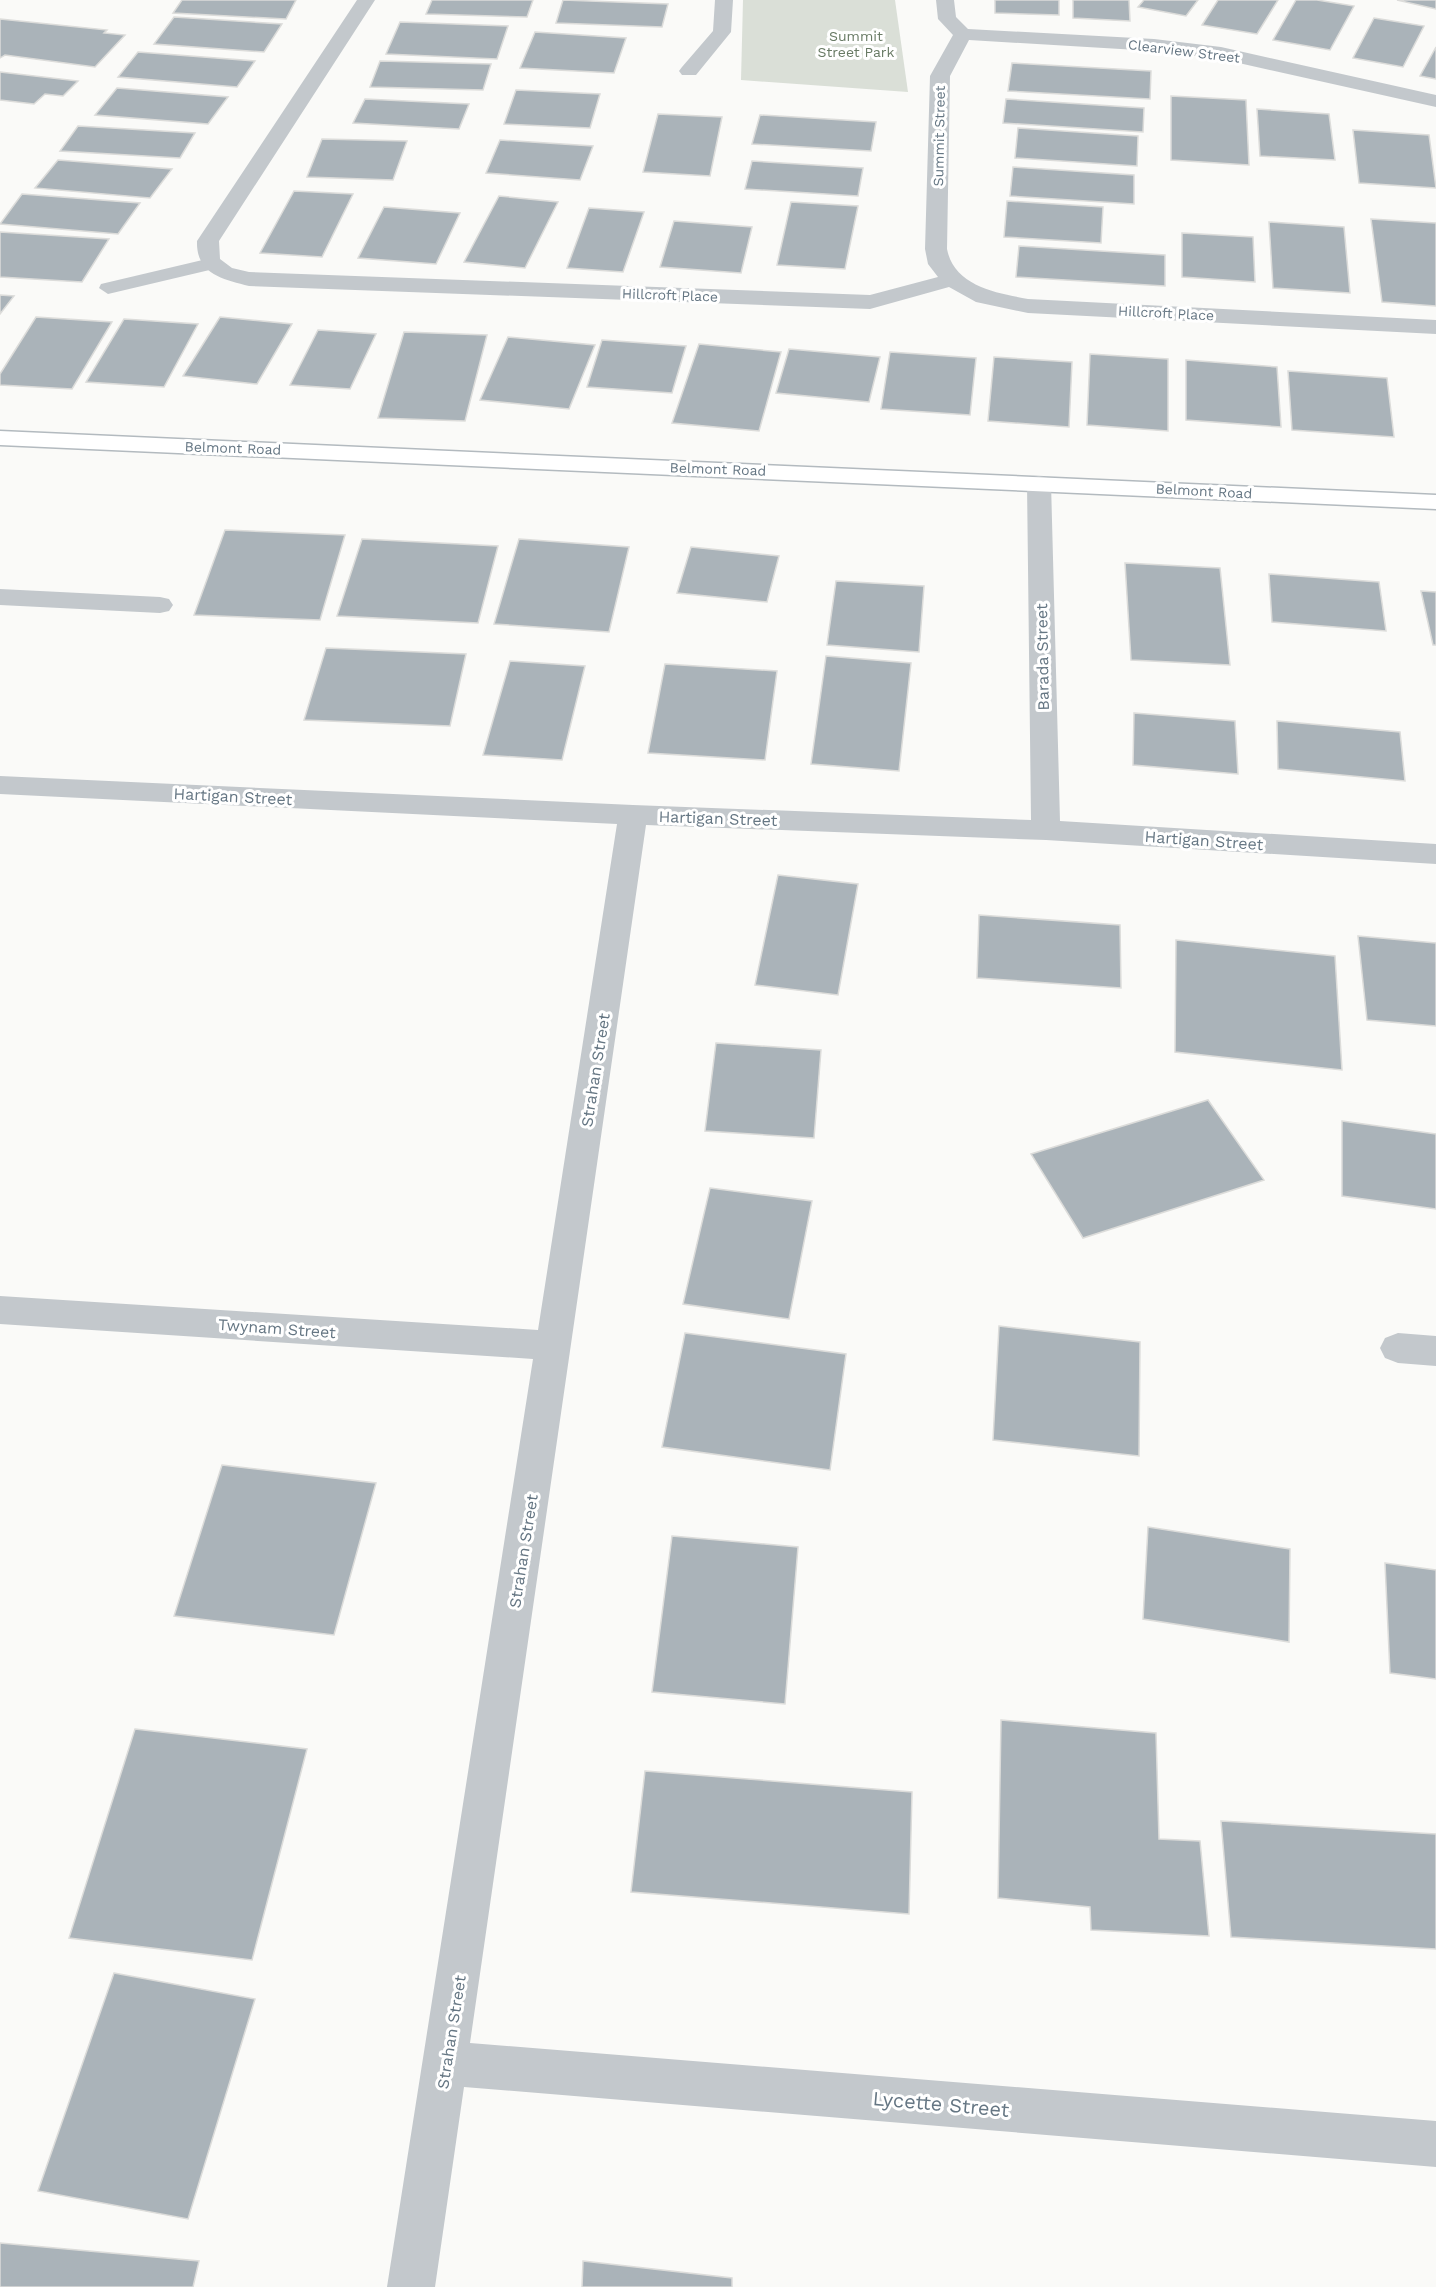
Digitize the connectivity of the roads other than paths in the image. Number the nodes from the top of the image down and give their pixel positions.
1 (366, 0) edge
2 (724, 0) edge
3 (945, 0) edge
4 (963, 34) junction
5 (689, 71) dead end
6 (1436, 101) edge
7 (211, 264) junction
8 (952, 280) junction
9 (108, 288) dead end
10 (1436, 327) edge
11 (0, 438) edge
12 (1039, 483) junction
13 (1436, 502) edge
14 (0, 597) edge
15 (160, 605) dead end
16 (0, 785) edge
17 (633, 815) junction
18 (1046, 830) junction
19 (1436, 854) edge
20 (0, 1310) edge
21 (553, 1346) junction
22 (1398, 1348) dead end
23 (1436, 1351) edge
24 (446, 2064) junction
25 (1436, 2144) edge
26 (411, 2287) edge

1 - 7 street
2 - 5 street
3 - 4 street
4 - 6 street, Clearview Street
4 - 8 street, Summit Street
7 - 8 street, Hillcroft Place
7 - 9 lane
8 - 10 street, Hillcroft Place
11 - 12 main road, Belmont Road
12 - 13 main road, Belmont Road
12 - 18 street, Barada Street
14 - 15 street
16 - 17 street, Hartigan Street
17 - 18 street, Hartigan Street
17 - 21 street, Strahan Street
18 - 19 street, Hartigan Street
20 - 21 street, Twynam Street
21 - 24 street, Strahan Street
22 - 23 street
24 - 25 street, Lycette Street
24 - 26 street, Strahan Street

